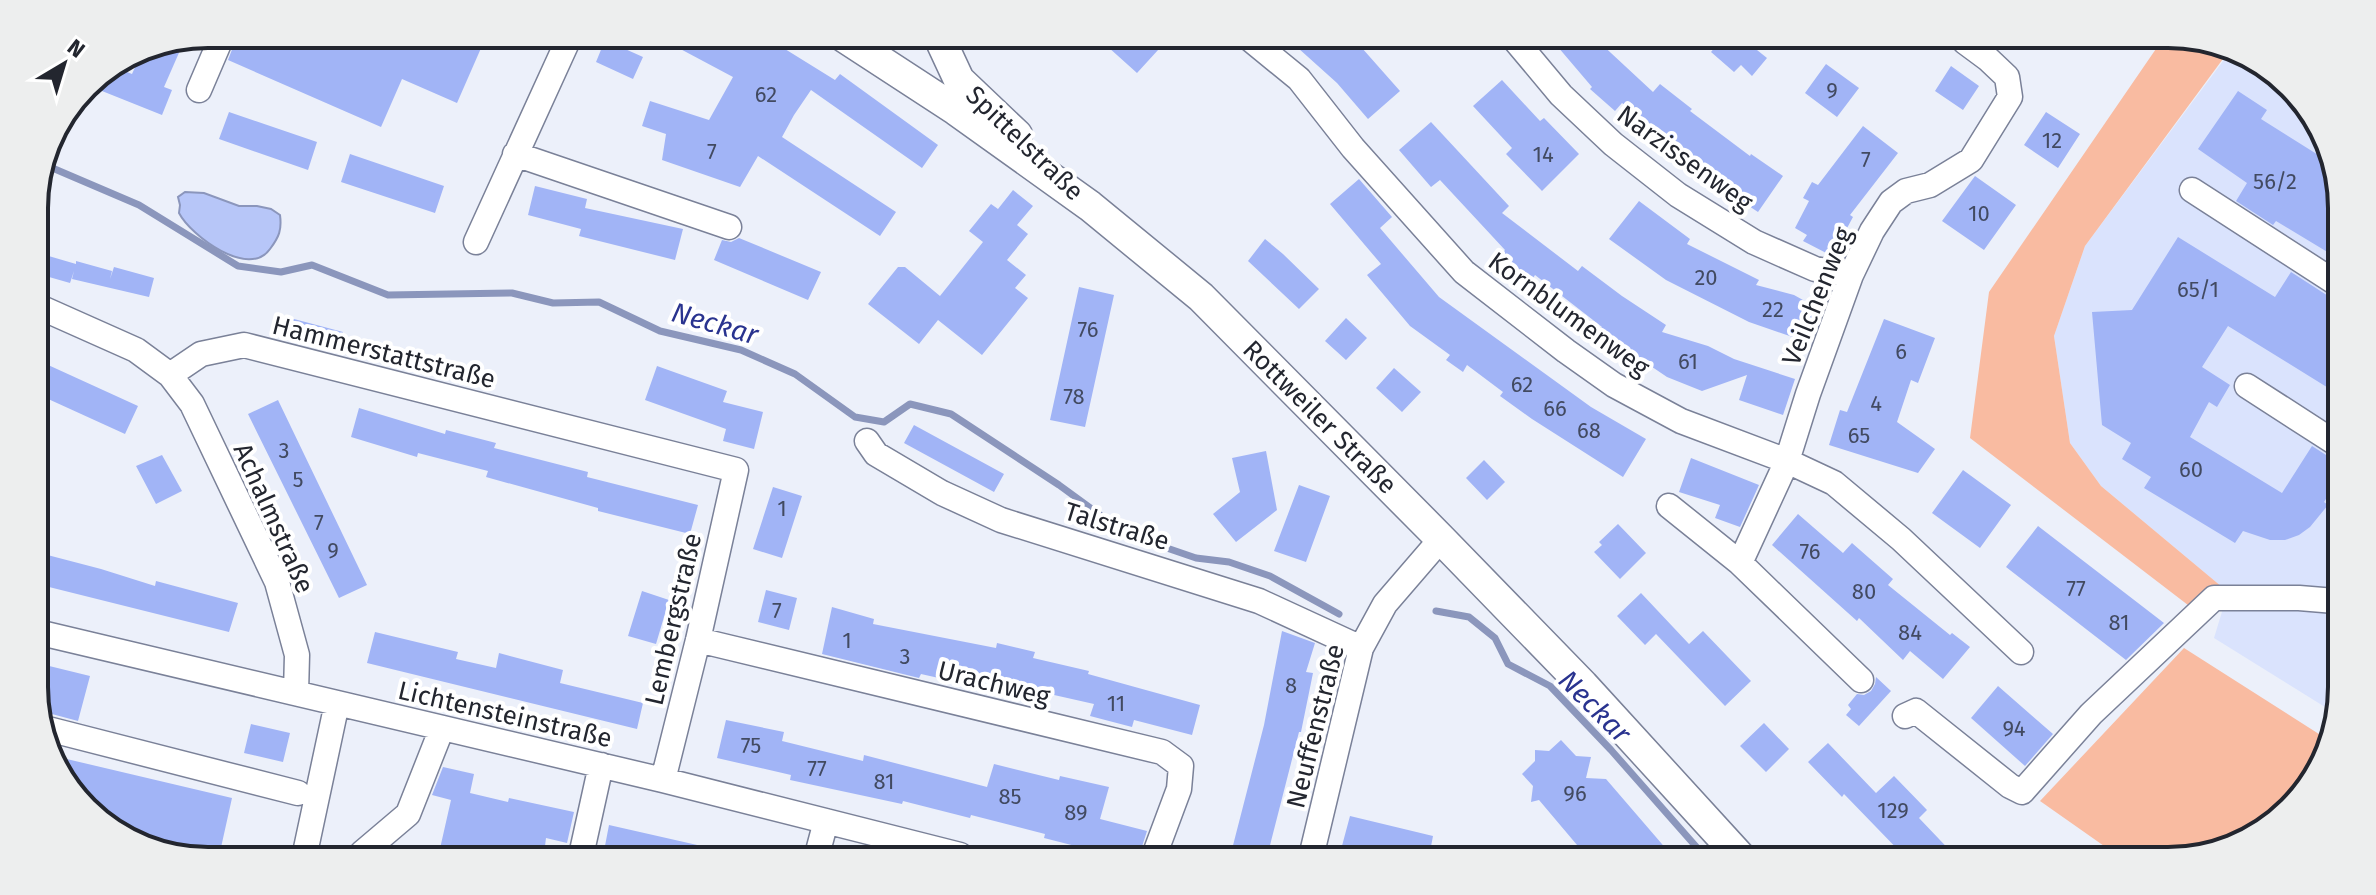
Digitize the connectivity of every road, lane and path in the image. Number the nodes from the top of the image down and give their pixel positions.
1 (217, 48) edge
2 (564, 48) edge
3 (861, 48) edge
4 (944, 48) edge
5 (1261, 48) edge
6 (1522, 48) edge
7 (1973, 48) edge
8 (199, 90) dead end
9 (515, 154) junction
10 (2192, 190) dead end
11 (1090, 206) junction
12 (729, 227) dead end
13 (476, 242) dead end
14 (1851, 275) junction
15 (2328, 278) edge
16 (48, 311) edge
17 (170, 375) junction
18 (2247, 386) dead end
19 (2328, 438) edge
20 (867, 441) dead end
21 (1787, 461) junction
22 (736, 470) joint
23 (1669, 506) dead end
24 (1441, 539) junction
25 (1740, 563) junction
26 (2328, 600) edge
27 (48, 635) edge
28 (698, 640) junction
29 (1361, 648) junction
30 (2021, 652) dead end
31 (1861, 680) dead end
32 (296, 693) junction
33 (337, 703) junction
34 (1905, 716) dead end
35 (442, 728) junction
36 (54, 731) edge
37 (601, 765) junction
38 (663, 780) junction
39 (298, 793) dead end
40 (826, 821) junction
41 (306, 847) edge
42 (369, 847) edge
43 (583, 847) edge
44 (819, 847) edge
45 (928, 847) edge
46 (1157, 847) edge
47 (1313, 847) edge
48 (1731, 847) edge

1 - 8 street
2 - 9 street
3 - 11 main road, Rottweiler Straße
4 - 11 main road, Spittelstraße
5 - 21 street, Kornblumenweg
6 - 14 street, Narzissenweg
7 - 14 street, Veilchenweg
9 - 12 street
9 - 13 street
10 - 15 street
11 - 24 main road, Rottweiler Straße
14 - 21 street, Veilchenweg
16 - 17 street
17 - 22 street, Hammerstattstraße
17 - 32 street, Achalmstraße
18 - 19 street
20 - 29 street, Talstraße
21 - 25 street, Veilchenweg
21 - 30 street, Kornblumenweg
22 - 28 street, Lembergstraße
23 - 25 street
24 - 29 street, Neuffenstraße
24 - 48 main road, Rottweiler Straße
25 - 31 street
26 - 34 street
27 - 32 street, Lichtensteinstraße
28 - 38 street, Lembergstraße
28 - 46 street, Urachweg
29 - 47 street, Neuffenstraße
32 - 33 street, Lichtensteinstraße
33 - 35 street, Lichtensteinstraße
33 - 41 street
35 - 37 street, Lichtensteinstraße
35 - 42 street
36 - 39 street
37 - 38 street, Lichtensteinstraße
37 - 43 street
38 - 40 street, Lichtensteinstraße
40 - 44 street
40 - 45 street, Lichtensteinstraße

